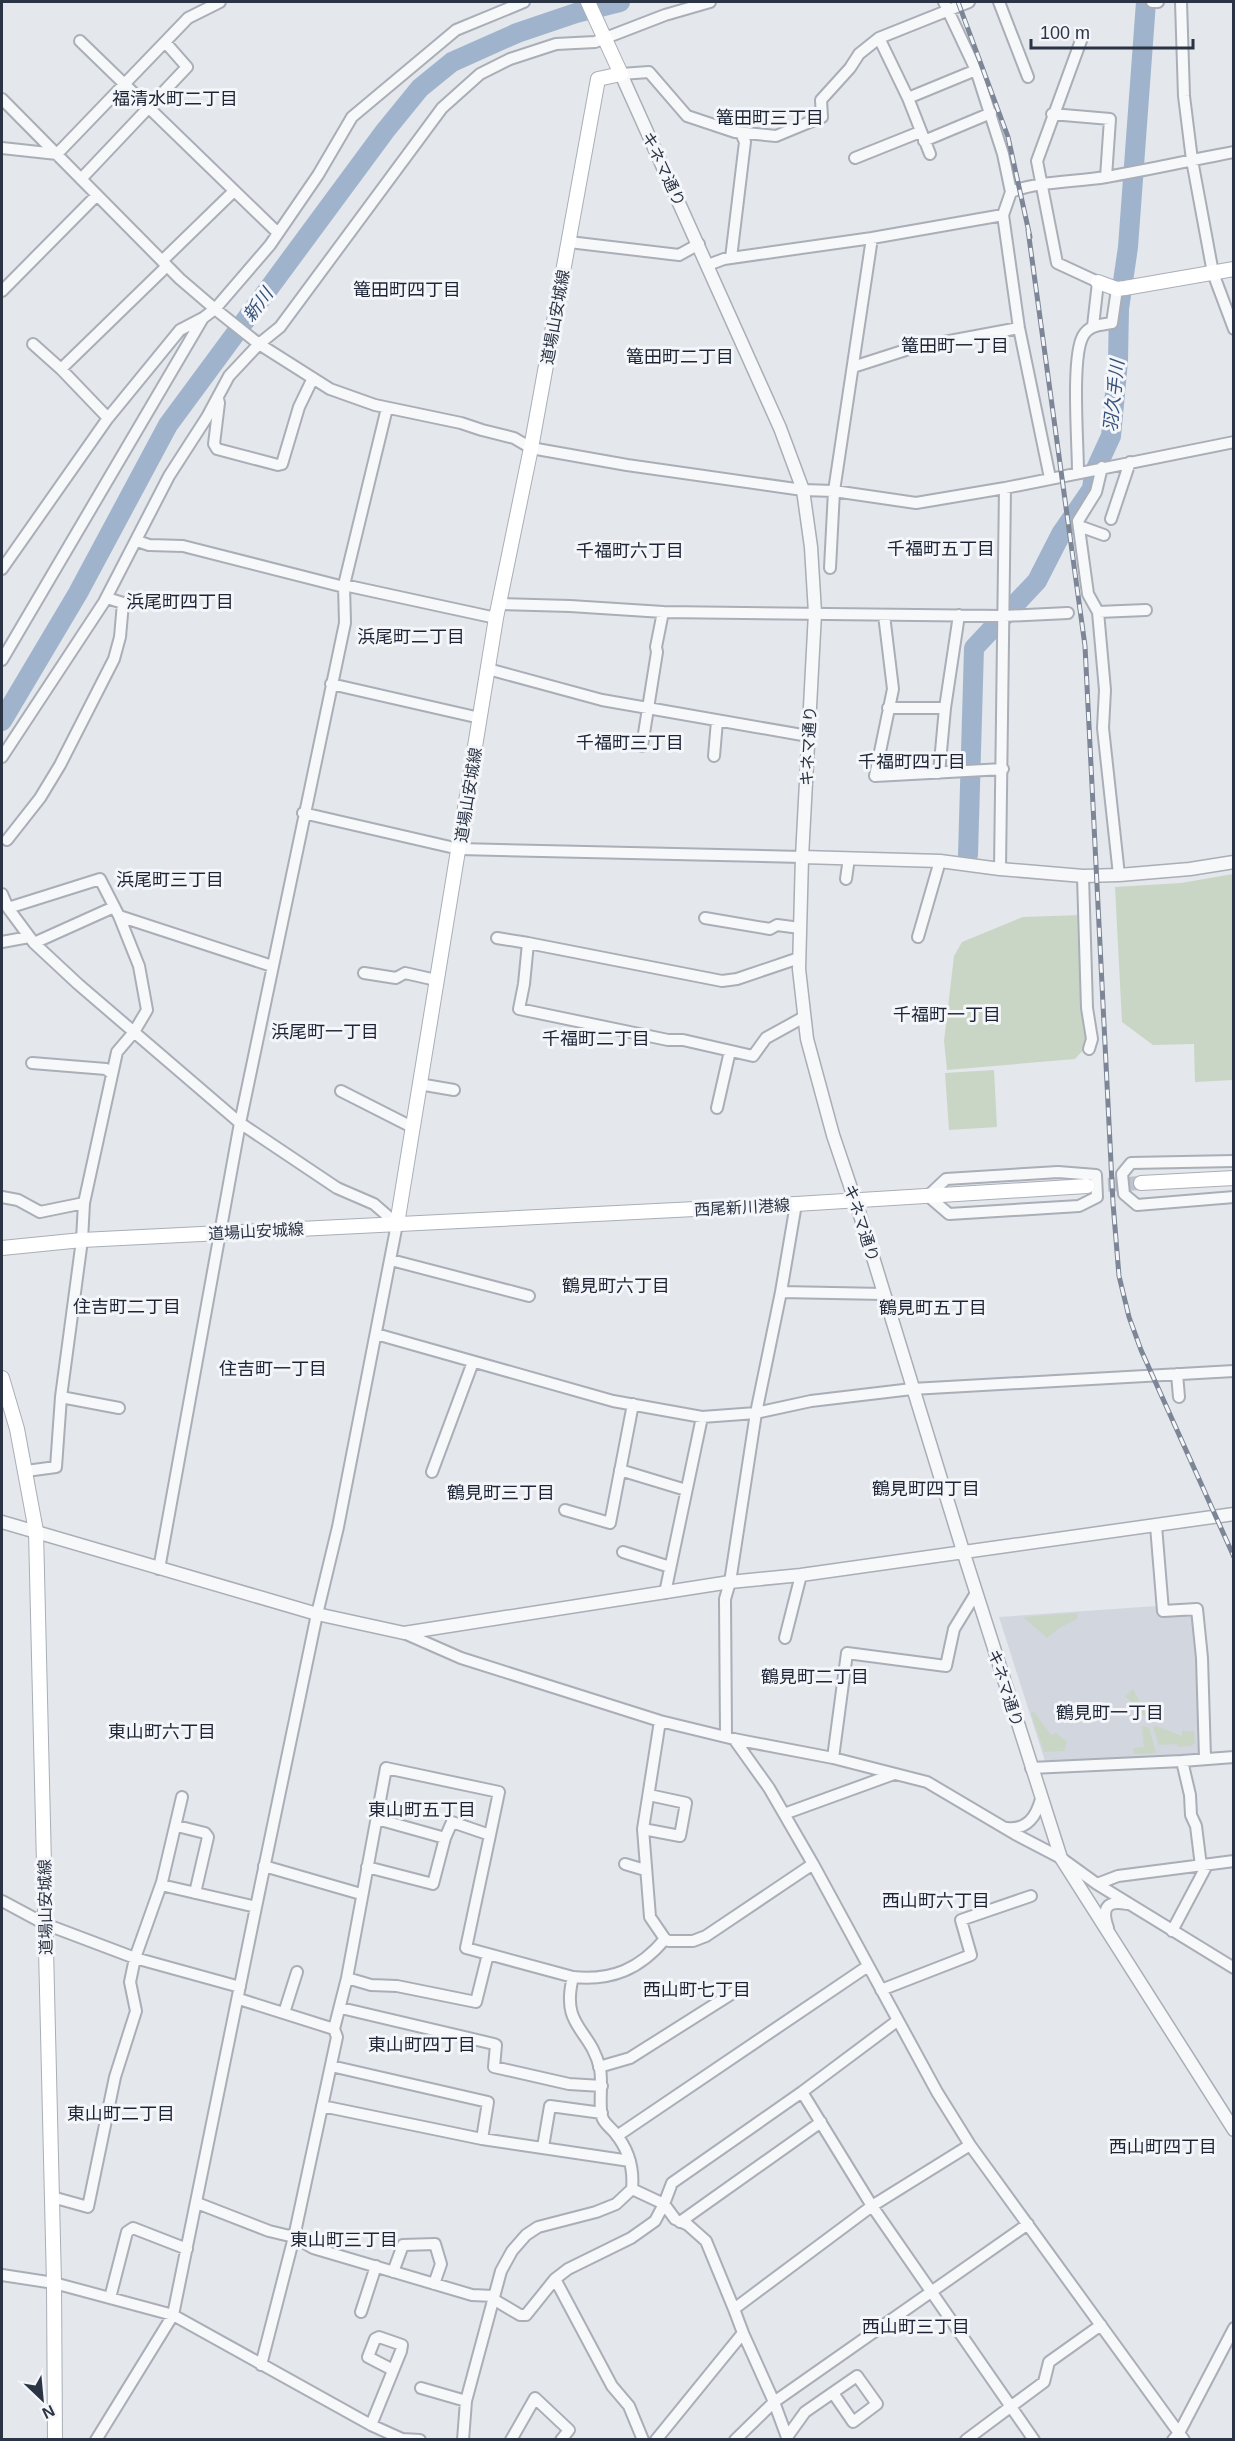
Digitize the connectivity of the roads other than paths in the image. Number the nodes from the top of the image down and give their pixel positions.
1 (220, 2) edge
2 (524, 2) edge
3 (588, 2) edge
4 (710, 2) edge
5 (969, 2) edge
6 (999, 2) edge
7 (1152, 2) edge
8 (1158, 2) edge
9 (1181, 2) edge
10 (946, 6) edge
11 (603, 35) junction
12 (1083, 35) dead end
13 (879, 38) junction
14 (80, 41) dead end
15 (165, 42) junction
16 (976, 70) junction
17 (621, 74) junction
18 (1028, 77) dead end
19 (124, 84) junction
20 (908, 98) junction
21 (2, 99) edge
22 (148, 108) junction
23 (991, 113) junction
24 (1052, 114) junction
25 (741, 133) junction
26 (922, 136) junction
27 (2, 148) edge
28 (1233, 152) edge
29 (57, 154) junction
30 (930, 154) dead end
31 (855, 158) dead end
32 (1192, 160) junction
33 (1106, 177) junction
34 (81, 179) junction
35 (1042, 186) junction
36 (234, 191) junction
37 (1011, 192) junction
38 (97, 195) junction
39 (1003, 215) junction
40 (278, 233) junction
41 (872, 238) junction
42 (569, 242) junction
43 (699, 244) junction
44 (730, 258) junction
45 (164, 263) junction
46 (708, 265) junction
47 (1233, 269) edge
48 (1213, 273) junction
49 (1098, 282) junction
50 (1117, 289) junction
51 (2, 291) edge
52 (215, 309) junction
53 (203, 318) junction
54 (1093, 326) junction
55 (1019, 328) junction
56 (1233, 329) edge
57 (256, 342) junction
58 (33, 344) dead end
59 (853, 367) junction
60 (61, 369) junction
61 (313, 378) junction
62 (217, 398) junction
63 (387, 408) junction
64 (108, 418) junction
65 (1233, 442) edge
66 (531, 448) junction
67 (1130, 462) junction
68 (1102, 467) junction
69 (1078, 472) junction
70 (1050, 478) junction
71 (1005, 488) junction
72 (803, 490) junction
73 (834, 491) junction
74 (1111, 519) dead end
75 (1079, 526) junction
76 (1104, 536) dead end
77 (137, 541) junction
78 (830, 568) dead end
79 (2, 569) edge
80 (344, 586) junction
81 (107, 598) junction
82 (1146, 610) dead end
83 (498, 611) junction
84 (663, 612) junction
85 (1068, 612) dead end
86 (1098, 612) junction
87 (815, 614) junction
88 (884, 615) junction
89 (959, 615) junction
90 (1004, 616) junction
91 (2, 660) edge
92 (488, 669) junction
93 (331, 684) junction
94 (646, 708) junction
95 (888, 708) junction
96 (945, 708) junction
97 (480, 717) junction
98 (717, 721) junction
99 (808, 736) junction
100 (642, 746) dead end
101 (714, 756) dead end
102 (2, 757) edge
103 (1003, 769) junction
104 (939, 773) junction
105 (303, 813) junction
106 (7, 840) dead end
107 (459, 849) junction
108 (802, 857) junction
109 (849, 858) junction
110 (940, 861) junction
111 (1233, 862) edge
112 (1000, 869) junction
113 (1119, 875) junction
114 (1083, 876) junction
115 (846, 879) dead end
116 (2, 894) edge
117 (8, 908) junction
118 (116, 912) junction
119 (705, 918) dead end
120 (800, 928) junction
121 (918, 937) dead end
122 (497, 938) dead end
123 (31, 940) junction
124 (2, 942) edge
125 (528, 943) junction
126 (799, 958) junction
127 (272, 966) junction
128 (364, 973) dead end
129 (436, 980) junction
130 (804, 1017) junction
131 (134, 1032) junction
132 (1089, 1049) dead end
133 (730, 1051) junction
134 (32, 1063) dead end
135 (111, 1073) junction
136 (419, 1084) junction
137 (454, 1090) dead end
138 (341, 1091) dead end
139 (717, 1108) dead end
140 (240, 1124) junction
141 (412, 1127) junction
142 (1233, 1161) edge
143 (1233, 1178) edge
144 (1141, 1183) tunnel mouth
145 (1087, 1186) tunnel mouth
146 (928, 1196) junction
147 (2, 1197) edge
148 (1233, 1197) edge
149 (855, 1200) junction
150 (84, 1203) junction
151 (796, 1204) junction
152 (397, 1224) junction
153 (220, 1233) junction
154 (82, 1240) junction
155 (2, 1248) edge
156 (391, 1260) junction
157 (781, 1292) junction
158 (884, 1294) junction
159 (529, 1296) dead end
160 (376, 1334) junction
161 (473, 1362) junction
162 (1233, 1371) edge
163 (1177, 1374) junction
164 (2, 1378) edge
165 (912, 1389) junction
166 (61, 1396) junction
167 (1179, 1397) dead end
168 (633, 1404) junction
169 (119, 1408) dead end
170 (756, 1413) junction
171 (702, 1417) junction
172 (620, 1470) junction
173 (26, 1471) junction
174 (432, 1472) dead end
175 (686, 1490) junction
176 (565, 1509) dead end
177 (1233, 1514) edge
178 (2, 1522) edge
179 (1156, 1526) junction
180 (36, 1531) junction
181 (963, 1551) junction
182 (623, 1552) dead end
183 (670, 1567) junction
184 (159, 1569) junction
185 (801, 1575) junction
186 (730, 1582) junction
187 (665, 1593) junction
188 (976, 1593) junction
189 (317, 1614) junction
190 (404, 1634) junction
191 (785, 1638) dead end
192 (660, 1721) junction
193 (730, 1738) junction
194 (1233, 1757) edge
195 (833, 1758) junction
196 (1205, 1758) junction
197 (1182, 1761) junction
198 (1031, 1768) junction
199 (894, 1774) junction
200 (649, 1795) junction
201 (182, 1797) dead end
202 (1041, 1799) junction
203 (784, 1814) junction
204 (377, 1819) junction
205 (177, 1826) junction
206 (1005, 1828) junction
207 (643, 1829) junction
208 (490, 1835) junction
209 (445, 1838) junction
210 (1061, 1858) junction
211 (1233, 1861) edge
212 (625, 1864) dead end
213 (813, 1864) junction
214 (264, 1866) junction
215 (1204, 1866) junction
216 (367, 1867) junction
217 (645, 1870) junction
218 (1097, 1884) junction
219 (161, 1885) junction
220 (195, 1893) junction
221 (361, 1894) junction
222 (1031, 1896) dead end
223 (2, 1901) edge
224 (1131, 1904) junction
225 (256, 1907) junction
226 (45, 1924) junction
227 (1172, 1931) junction
228 (1111, 1937) junction
229 (664, 1939) junction
230 (488, 1954) junction
231 (135, 1958) junction
232 (868, 1966) junction
233 (1233, 1968) edge
234 (297, 1972) dead end
235 (573, 1977) junction
236 (347, 1978) junction
237 (240, 1987) junction
238 (881, 1990) junction
239 (736, 1991) dead end
240 (238, 1999) junction
241 (341, 2008) junction
242 (284, 2013) junction
243 (897, 2021) junction
244 (334, 2029) junction
245 (331, 2066) junction
246 (599, 2067) junction
247 (602, 2086) junction
248 (802, 2091) junction
249 (322, 2106) junction
250 (602, 2113) junction
251 (821, 2122) junction
252 (1233, 2130) edge
253 (617, 2136) junction
254 (482, 2139) junction
255 (970, 2145) junction
256 (543, 2147) junction
257 (630, 2161) junction
258 (632, 2189) junction
259 (52, 2197) junction
260 (197, 2203) junction
261 (664, 2204) junction
262 (872, 2206) junction
263 (680, 2222) junction
264 (1028, 2224) junction
265 (294, 2236) junction
266 (187, 2249) junction
267 (376, 2266) junction
268 (393, 2272) junction
269 (2, 2275) edge
270 (555, 2279) junction
271 (54, 2283) junction
272 (434, 2284) junction
273 (931, 2293) junction
274 (110, 2298) junction
275 (494, 2298) junction
276 (734, 2309) junction
277 (361, 2312) dead end
278 (173, 2315) junction
279 (1101, 2325) junction
280 (1233, 2328) edge
281 (743, 2333) junction
282 (261, 2365) junction
283 (393, 2370) dead end
284 (421, 2388) dead end
285 (833, 2393) dead end
286 (466, 2401) junction
287 (774, 2402) junction
288 (1010, 2405) junction
289 (371, 2425) junction
290 (1179, 2437) edge
291 (787, 2438) edge
292 (55, 2439) edge
293 (96, 2439) edge
294 (401, 2439) edge
295 (419, 2439) edge
296 (463, 2439) edge
297 (511, 2439) edge
298 (561, 2439) edge
299 (643, 2439) edge
300 (656, 2439) edge
301 (735, 2439) edge
302 (966, 2439) edge
303 (1035, 2439) edge

1 - 15 street
2 - 40 street
3 - 11 main road
4 - 11 street
5 - 10 street
6 - 18 street
7 - 8 street
9 - 32 street
10 - 13 street
10 - 16 street
11 - 17 main road
11 - 57 street
12 - 24 street
13 - 20 street
13 - 25 street
14 - 19 street
15 - 19 street
15 - 22 street
16 - 20 street
16 - 23 street
17 - 25 street
17 - 42 main road, 道場山安城線
17 - 43 street, キネマ通り
19 - 22 street
19 - 29 street
20 - 26 street
21 - 29 street
22 - 34 street
22 - 36 street
23 - 26 street
23 - 37 street
24 - 33 street
24 - 35 street
25 - 44 street
26 - 30 street
26 - 31 street
27 - 29 street
28 - 32 street
29 - 34 street
32 - 33 street
32 - 48 street
33 - 35 street
34 - 38 street
35 - 37 street
35 - 49 street
36 - 40 street
36 - 45 street
37 - 39 street
38 - 45 street
38 - 51 street
39 - 41 street
39 - 55 street
40 - 52 street
41 - 44 street
41 - 59 street
42 - 43 street
42 - 66 main road, 道場山安城線
43 - 46 street, キネマ通り
44 - 46 street
45 - 52 street
45 - 60 street
46 - 72 street, キネマ通り
47 - 48 main road
48 - 50 main road
48 - 56 street
49 - 50 main road
49 - 54 street
50 - 54 street
52 - 53 street
52 - 57 street
53 - 64 street
53 - 91 street
54 - 69 street
55 - 59 street
55 - 70 street
57 - 61 street
57 - 62 street
58 - 60 street
59 - 73 street
60 - 64 street
61 - 62 street
61 - 63 street
62 - 77 street
63 - 66 street
63 - 80 street
64 - 79 street
65 - 67 street
66 - 72 street
66 - 83 main road, 道場山安城線
67 - 68 street
67 - 74 street
68 - 69 street
68 - 75 street
69 - 70 street
70 - 71 street
71 - 73 street
71 - 90 street
72 - 73 street
72 - 87 street, キネマ通り
73 - 78 street
75 - 76 street
75 - 86 street
77 - 80 street
77 - 81 street
80 - 83 street
80 - 93 street
81 - 102 street
81 - 106 street
82 - 86 street
83 - 84 street
83 - 92 main road, 道場山安城線
84 - 87 street
84 - 94 street
85 - 90 street
86 - 113 street
87 - 88 street
87 - 99 street, キネマ通り
88 - 89 street
88 - 95 street
89 - 90 street
89 - 96 street
90 - 103 street
92 - 94 street
92 - 97 main road, 道場山安城線
93 - 97 street
93 - 105 street
94 - 98 street
94 - 100 street
95 - 96 street
95 - 104 street
96 - 104 street
97 - 107 main road, 道場山安城線
98 - 99 street
98 - 101 street
99 - 108 street, キネマ通り
103 - 104 street
103 - 112 street
105 - 107 street
105 - 127 street
107 - 108 street
107 - 129 main road, 道場山安城線
108 - 109 street
108 - 120 street, キネマ通り
109 - 110 street
109 - 115 street
110 - 112 street
110 - 121 street
111 - 113 street
112 - 114 street
113 - 114 street
114 - 132 street
116 - 117 street
117 - 118 street
117 - 123 street
118 - 123 street
118 - 127 street
118 - 131 street
119 - 120 street
120 - 126 street, キネマ通り
122 - 125 street
123 - 124 street
123 - 131 street
125 - 126 street
125 - 133 street
126 - 130 street, キネマ通り
127 - 140 street
128 - 129 street
129 - 136 main road, 道場山安城線
130 - 133 street
130 - 149 street, キネマ通り
131 - 135 street
131 - 140 street
133 - 139 street
134 - 135 street
135 - 150 street
136 - 137 street
136 - 141 main road, 道場山安城線
138 - 141 street
140 - 152 street
140 - 153 street
141 - 152 main road, 道場山安城線
142 - 148 street
143 - 144 main road
145 - 146 main road, 西尾新川港線
146 - 146 street
146 - 149 main road, 西尾新川港線
147 - 150 street
149 - 151 main road, 西尾新川港線
149 - 158 street, キネマ通り
150 - 154 street
151 - 152 main road, 西尾新川港線
151 - 157 street
152 - 153 main road, 道場山安城線
152 - 156 street
153 - 154 main road, 道場山安城線
153 - 184 street
154 - 155 main road, 道場山安城線
154 - 166 street
156 - 159 street
156 - 160 street
157 - 158 street
157 - 170 street
158 - 165 street, キネマ通り
160 - 161 street
160 - 189 street
161 - 168 street
161 - 174 street
162 - 163 street
163 - 165 street
163 - 167 street
164 - 173 main road, 道場山安城線
165 - 170 street
165 - 181 street, キネマ通り
166 - 169 street
166 - 173 street
168 - 171 street
168 - 172 street
170 - 171 street
170 - 186 street
171 - 175 street
172 - 175 street
172 - 176 street
173 - 180 main road, 道場山安城線
175 - 183 street
177 - 179 street
178 - 180 street
179 - 181 street
179 - 196 street
180 - 184 street
180 - 226 main road, 道場山安城線
181 - 185 street
181 - 188 street, キネマ通り
182 - 183 street
183 - 187 street
184 - 189 street
185 - 186 street
185 - 191 street
186 - 187 street
186 - 193 street
187 - 190 street
188 - 195 street
188 - 198 street, キネマ通り
189 - 190 street
189 - 214 street
190 - 192 street
192 - 193 street
192 - 200 street
193 - 195 street
193 - 203 street
194 - 196 street
195 - 199 street
196 - 197 street
197 - 198 street
197 - 215 street
198 - 202 street, キネマ通り
199 - 203 street
199 - 206 street
200 - 207 street
200 - 207 street
201 - 205 street
202 - 206 street
202 - 210 street, キネマ通り
203 - 213 street
204 - 208 street
204 - 209 street
204 - 216 street
205 - 219 street
205 - 220 street
206 - 210 street
207 - 217 street
208 - 209 street
208 - 230 street
209 - 216 street
210 - 218 street
210 - 228 street, キネマ通り
211 - 215 street
212 - 217 street
213 - 229 street
213 - 232 street
214 - 221 street
214 - 225 street
215 - 218 street
215 - 227 street
216 - 221 street
217 - 229 street
218 - 224 street
219 - 220 street
219 - 231 street
220 - 225 street
221 - 236 street
222 - 238 street
223 - 226 street
224 - 227 street
224 - 228 street
225 - 237 street
226 - 231 street
226 - 259 main road, 道場山安城線
227 - 233 street
228 - 252 street, キネマ通り
229 - 235 street
230 - 235 street
230 - 236 street
231 - 237 street
231 - 259 street
232 - 238 street
232 - 253 street
234 - 242 street
235 - 246 street
236 - 241 street
237 - 240 street
238 - 243 street
239 - 246 street
240 - 242 street
240 - 260 street
241 - 244 street
241 - 247 street
242 - 244 street
243 - 248 street
243 - 255 street
244 - 245 street
245 - 249 street
245 - 254 street
246 - 247 street
247 - 250 street
248 - 251 street
248 - 261 street
249 - 254 street
249 - 265 street
250 - 253 street
250 - 256 street
251 - 262 street
251 - 263 street
253 - 257 street
254 - 256 street
255 - 262 street
255 - 264 street
256 - 257 street
257 - 258 street
258 - 261 street
258 - 275 street
259 - 271 main road, 道場山安城線
260 - 265 street
260 - 266 street
261 - 263 street
261 - 270 street
262 - 273 street
262 - 276 street
263 - 276 street
264 - 273 street
264 - 279 street
265 - 267 street
265 - 282 street
266 - 274 street
266 - 278 street
267 - 268 street
267 - 277 street
268 - 272 street
268 - 272 street
269 - 271 street
270 - 275 street
270 - 299 street
271 - 274 street
271 - 292 main road, 道場山安城線
272 - 275 street
273 - 287 street
273 - 288 street
274 - 278 street
275 - 286 street
276 - 281 street
278 - 282 street
278 - 293 street
279 - 288 street
279 - 290 street
280 - 290 street
281 - 287 street
281 - 300 street
282 - 289 street
283 - 289 street
284 - 286 street
285 - 291 street
286 - 296 street
287 - 291 street
287 - 301 street
288 - 302 street
288 - 303 street
289 - 294 street
294 - 295 street
297 - 298 street

